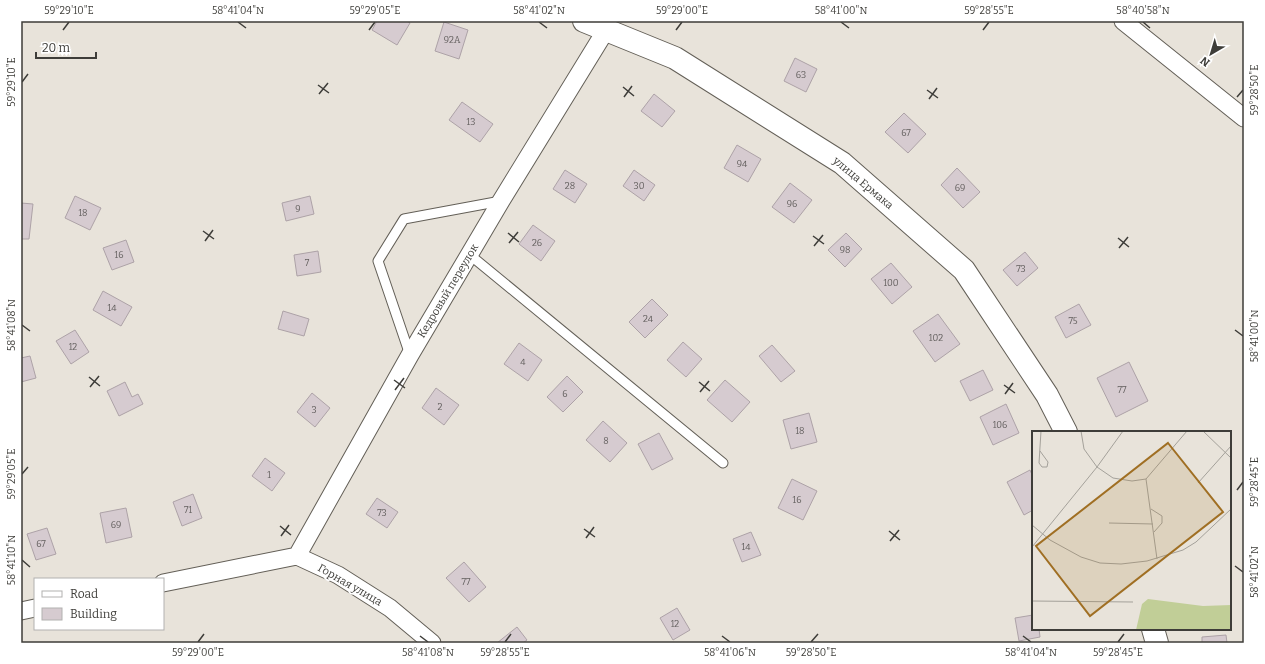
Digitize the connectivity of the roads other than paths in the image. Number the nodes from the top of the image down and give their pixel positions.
1 (584, 21) edge
2 (1123, 21) edge
3 (606, 30) junction
4 (1244, 118) edge
5 (501, 201) junction
6 (470, 255) junction
7 (410, 355) junction
8 (1065, 431) edge
9 (723, 463) dead end
10 (297, 556) junction
11 (164, 583) edge
12 (34, 608) edge
13 (21, 611) edge
14 (1153, 630) edge
15 (432, 643) edge
16 (1157, 643) edge

1 - 3 street, улица Ермака
2 - 4 street
3 - 5 street, Кедровый переулок
3 - 8 street, улица Ермака
5 - 6 street, Кедровый переулок
5 - 7 lane
6 - 7 street, Кедровый переулок
6 - 9 lane
7 - 10 street, Кедровый переулок
10 - 11 street
10 - 15 street, Горная улица
12 - 13 street
14 - 16 street

